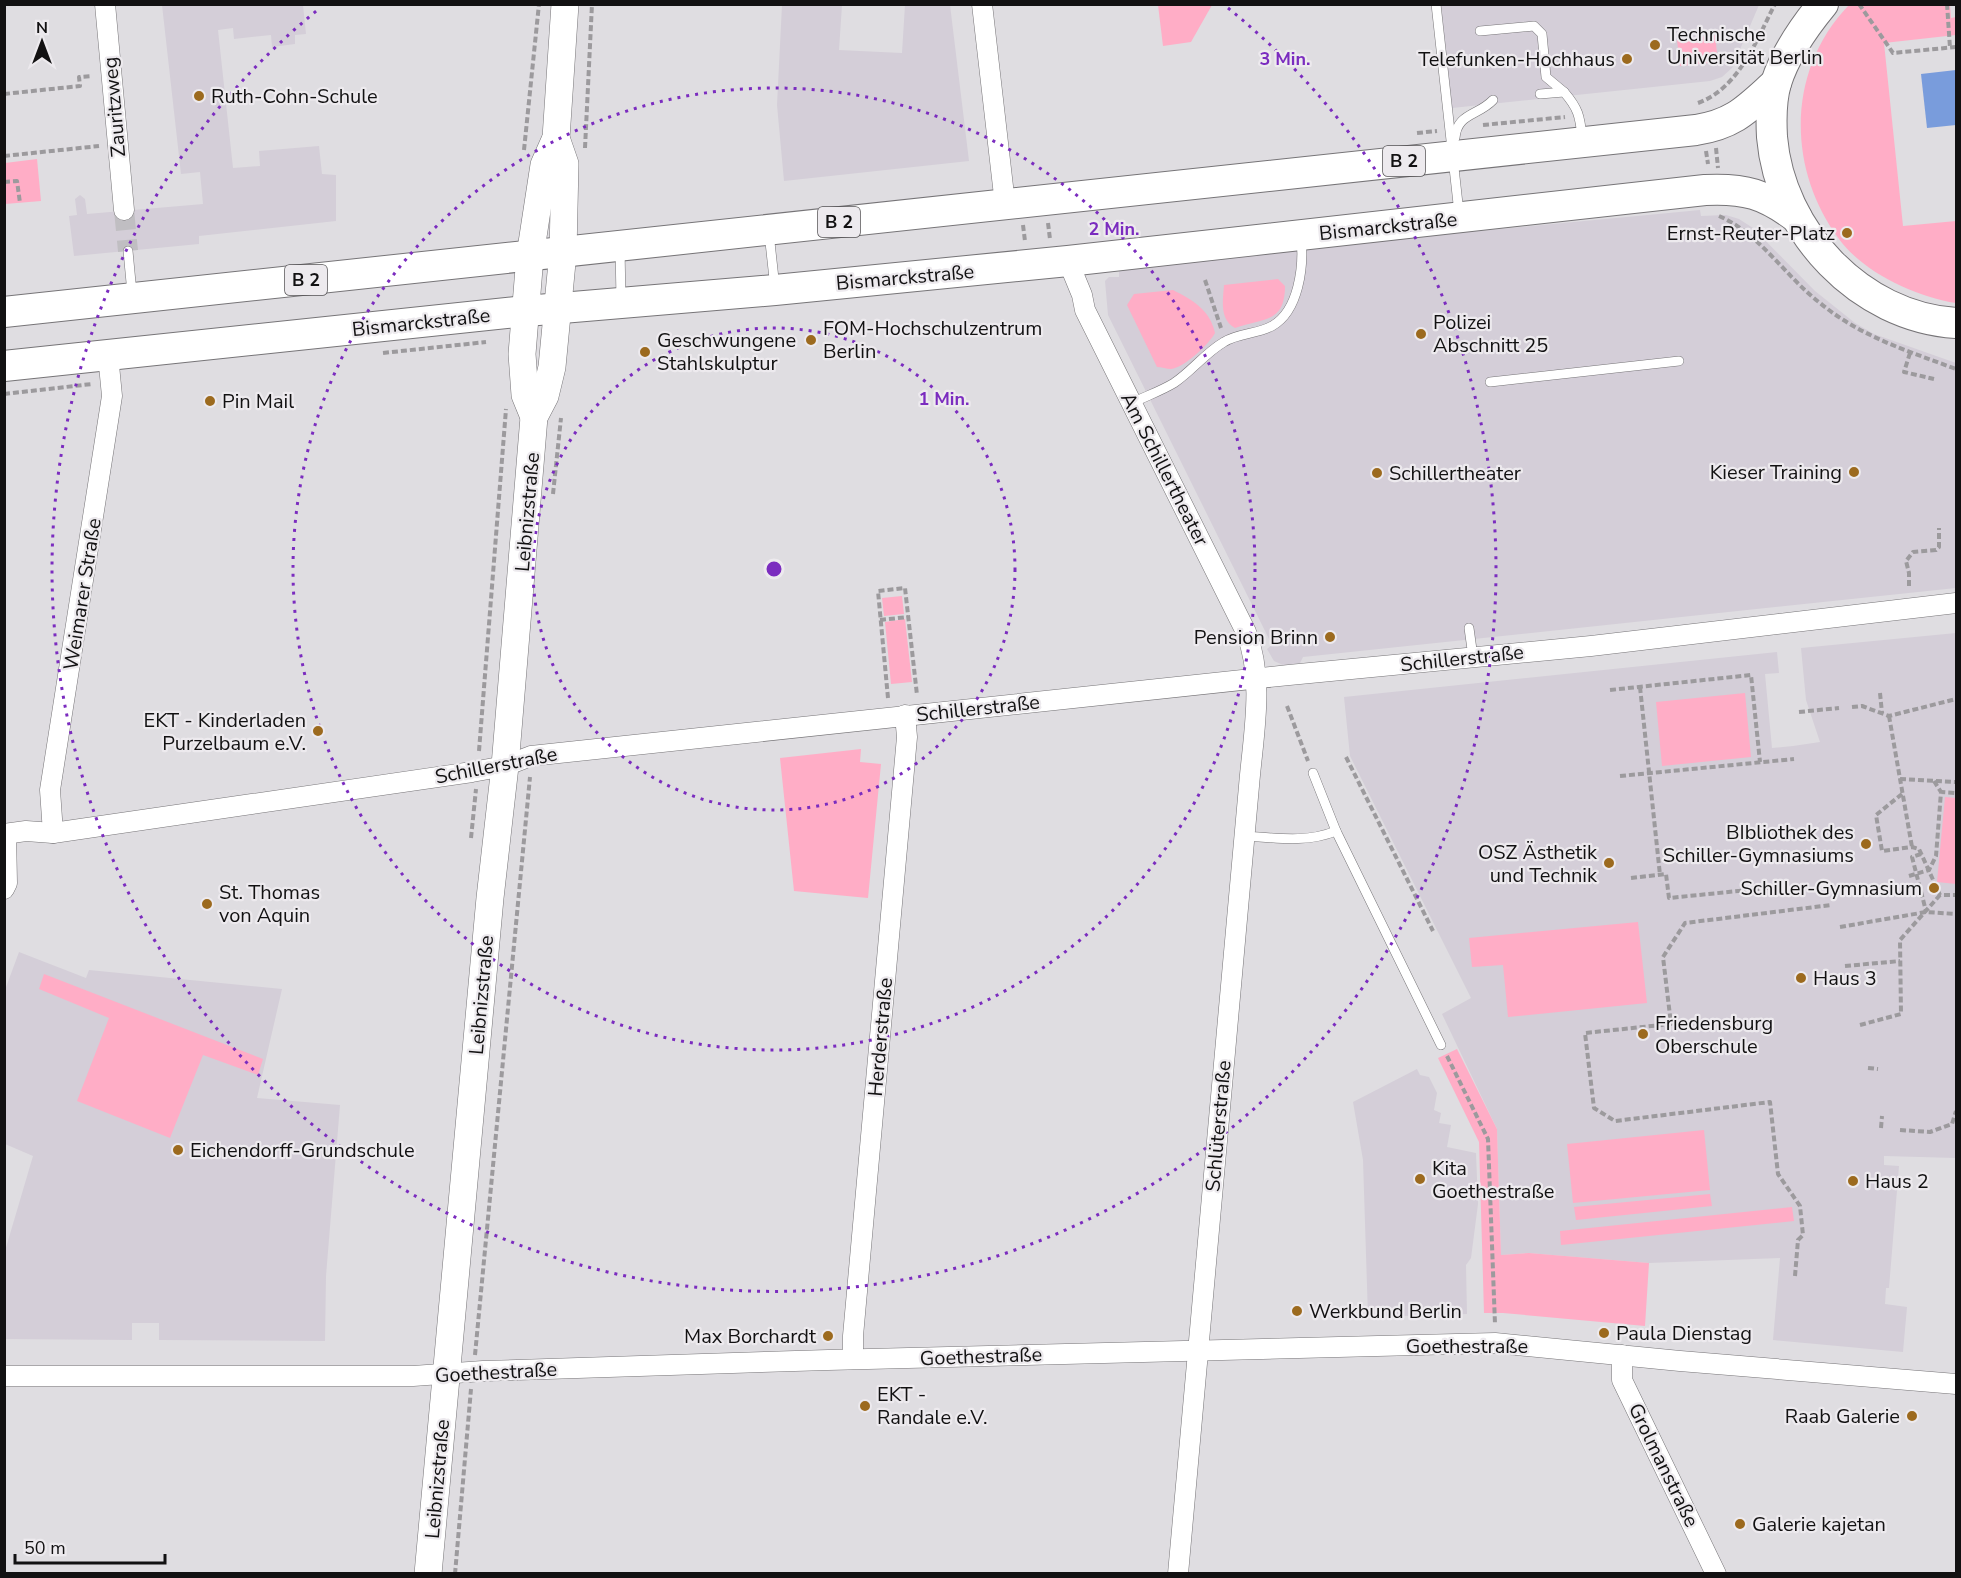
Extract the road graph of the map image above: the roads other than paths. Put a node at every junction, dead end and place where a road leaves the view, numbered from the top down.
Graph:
1 (105, 4) edge
2 (565, 4) edge
3 (982, 4) edge
4 (1436, 4) edge
5 (1816, 9) edge
6 (1484, 33) dead end
7 (1776, 83) junction
8 (1564, 92) junction
9 (1539, 94) dead end
10 (1493, 100) dead end
11 (1581, 128) junction
12 (556, 138) junction
13 (1453, 156) junction
14 (1005, 204) junction
15 (124, 210) tunnel mouth
16 (1797, 218) junction
17 (1460, 219) junction
18 (769, 230) junction
19 (1300, 236) junction
20 (620, 246) junction
21 (128, 251) tunnel mouth
22 (563, 252) junction
23 (530, 256) junction
24 (1068, 261) junction
25 (776, 290) junction
26 (133, 298) junction
27 (621, 302) junction
28 (558, 308) junction
29 (526, 311) junction
30 (4, 312) edge
31 (1942, 321) edge
32 (1956, 337) edge
33 (108, 355) junction
34 (1679, 361) dead end
35 (4, 366) edge
36 (1490, 382) dead end
37 (1132, 403) junction
38 (534, 417) junction
39 (1956, 603) edge
40 (1469, 628) dead end
41 (1473, 657) junction
42 (1256, 679) junction
43 (905, 715) junction
44 (505, 766) junction
45 (1313, 773) road end
46 (1336, 831) junction
47 (53, 833) junction
48 (5, 834) edge
49 (1245, 836) junction
50 (4, 889) edge
51 (1441, 1045) road end
52 (1199, 1350) junction
53 (1622, 1355) junction
54 (854, 1359) junction
55 (446, 1374) junction
56 (4, 1376) edge
57 (1956, 1384) edge
58 (429, 1574) edge
59 (1178, 1574) edge
60 (1716, 1574) edge

1 - 15 street, Zauritzweg
2 - 12 street, Leibnizstraße
3 - 14 street
4 - 13 lane
5 - 7 main road, B 2
6 - 8 lane
7 - 11 main road, B 2
7 - 16 main road
8 - 9 lane
8 - 11 lane
10 - 13 lane
11 - 13 main road, B 2
12 - 22 street, Leibnizstraße
12 - 23 street, Leibnizstraße
13 - 14 main road, B 2
13 - 17 lane
14 - 18 main road, B 2
16 - 17 main road, Bismarckstraße
16 - 31 main road
17 - 19 main road, Bismarckstraße
18 - 20 main road, B 2
18 - 25 lane
19 - 24 main road, Bismarckstraße
19 - 37 lane
20 - 22 main road, B 2
20 - 27 lane
21 - 26 lane
22 - 23 main road, B 2
22 - 28 street, Leibnizstraße
23 - 26 main road, B 2
23 - 29 street, Leibnizstraße
24 - 25 main road, Bismarckstraße
24 - 37 street, Am Schillertheater
25 - 27 main road, Bismarckstraße
26 - 30 main road, B 2
27 - 28 main road, Bismarckstraße
28 - 29 main road, Bismarckstraße
28 - 38 street, Leibnizstraße
29 - 33 main road, Bismarckstraße
29 - 38 street, Leibnizstraße
31 - 32 street
33 - 35 main road, Bismarckstraße
33 - 47 street, Weimarer Straße
34 - 36 lane
37 - 42 street, Am Schillertheater
38 - 44 street, Leibnizstraße
39 - 41 street, Schillerstraße
40 - 41 lane
41 - 42 street, Schillerstraße
42 - 43 street, Schillerstraße
42 - 49 street, Schlüterstraße
43 - 44 street, Schillerstraße
43 - 54 street, Herderstraße
44 - 47 street, Schillerstraße
44 - 55 street, Leibnizstraße
45 - 46 lane
46 - 49 lane
46 - 51 lane
47 - 48 street, Schillerstraße
48 - 50 street
49 - 52 street, Schlüterstraße
52 - 53 street, Goethestraße
52 - 54 street, Goethestraße
52 - 59 street, Schlüterstraße
53 - 57 street, Goethestraße
53 - 60 street, Grolmanstraße
54 - 55 street, Goethestraße
55 - 56 street, Goethestraße
55 - 58 street, Leibnizstraße

